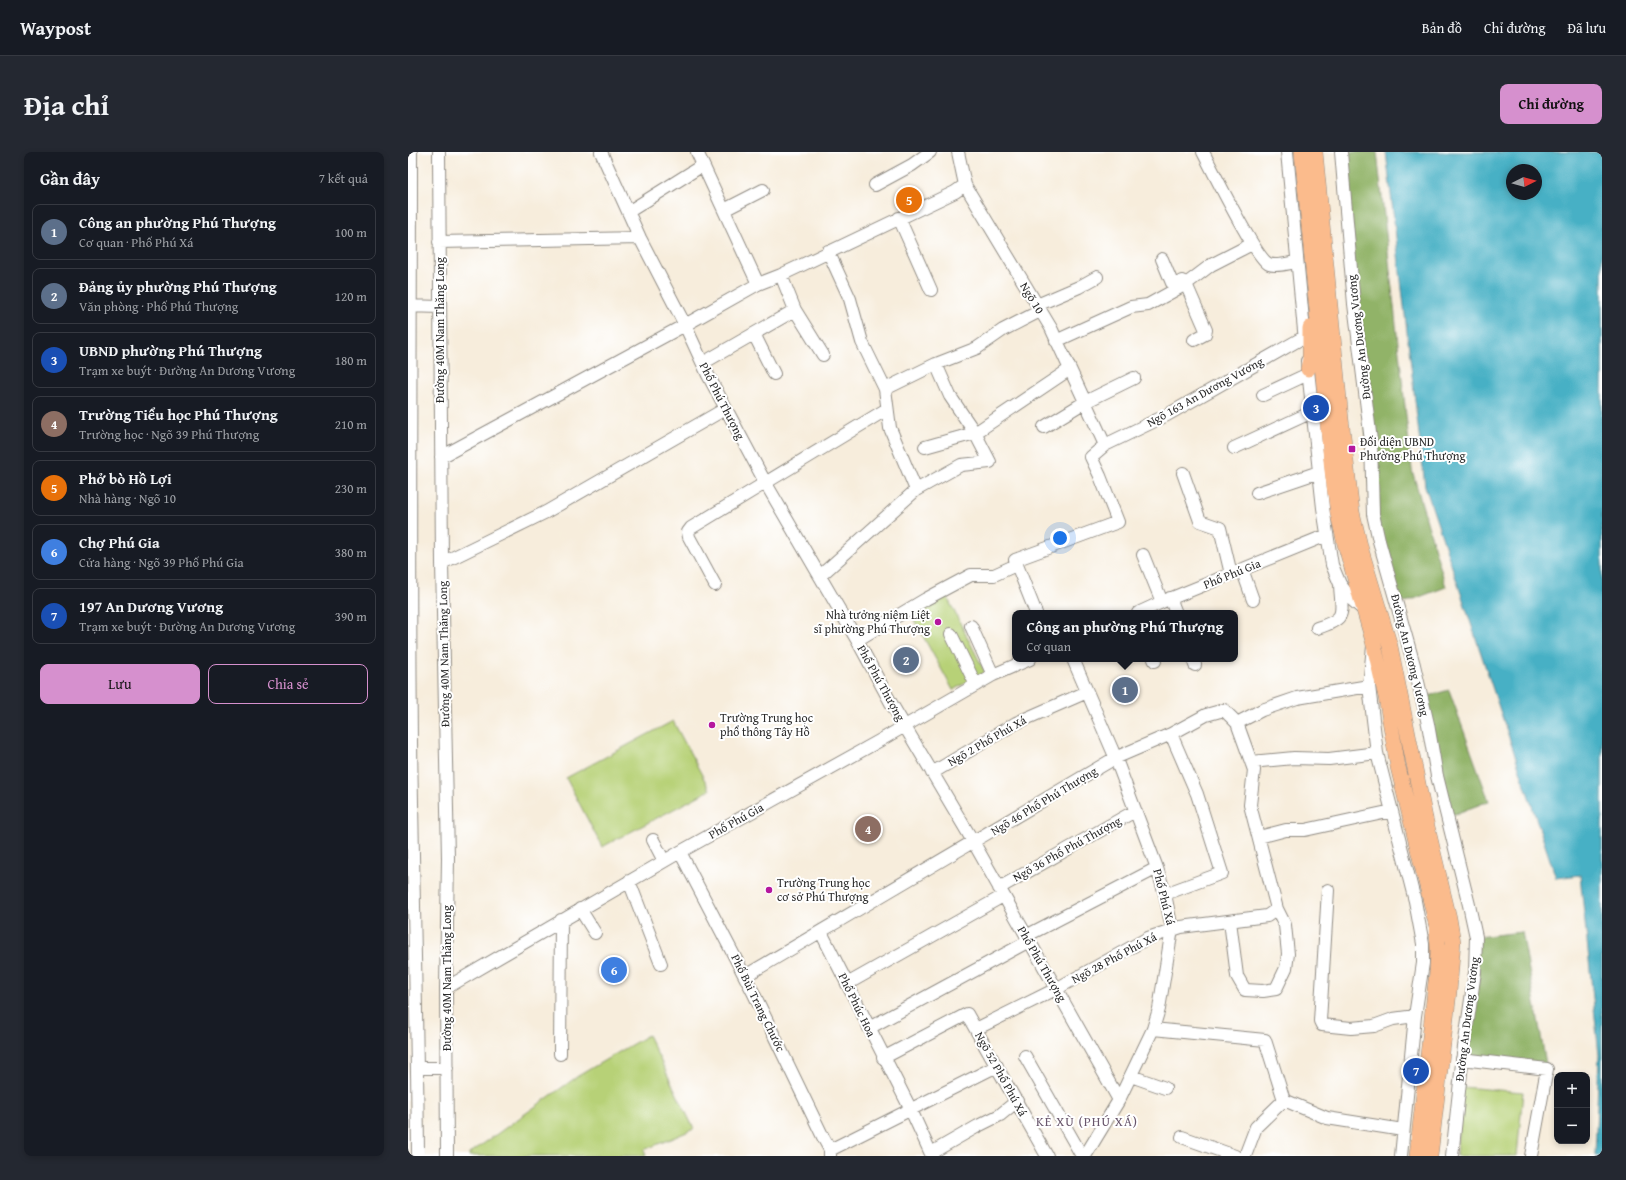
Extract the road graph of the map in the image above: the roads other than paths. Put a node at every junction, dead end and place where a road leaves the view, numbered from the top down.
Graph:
1 (411, 152) edge
2 (439, 152) edge
3 (601, 152) edge
4 (698, 152) edge
5 (930, 152) edge
6 (958, 152) edge
7 (1203, 152) edge
8 (1287, 152) edge
9 (1302, 152) edge
10 (1315, 152) edge
11 (1341, 152) edge
12 (703, 164) junction
13 (1310, 172) junction
14 (875, 185) dead end
15 (965, 185) junction
16 (763, 190) dead end
17 (410, 197) edge
18 (724, 210) junction
19 (628, 212) junction
20 (899, 218) junction
21 (640, 238) junction
22 (440, 242) junction
23 (1252, 244) junction
24 (828, 251) junction
25 (1162, 259) dead end
26 (1296, 262) junction
27 (1314, 272) junction
28 (781, 275) junction
29 (1097, 277) dead end
30 (758, 284) junction
31 (1185, 284) junction
32 (931, 290) dead end
33 (410, 306) edge
34 (440, 307) junction
35 (1039, 308) junction
36 (795, 310) junction
37 (685, 325) junction
38 (754, 334) junction
39 (410, 337) edge
40 (1304, 337) junction
41 (1056, 340) junction
42 (1194, 340) dead end
43 (823, 355) dead end
44 (703, 364) junction
45 (936, 364) junction
46 (1070, 370) junction
47 (1308, 371) junction
48 (774, 374) dead end
49 (1134, 378) dead end
50 (885, 389) junction
51 (1263, 395) dead end
52 (1085, 402) junction
53 (725, 409) junction
54 (887, 409) junction
55 (1312, 412) junction
56 (1044, 427) dead end
57 (410, 428) edge
58 (975, 434) junction
59 (1105, 445) junction
60 (925, 447) dead end
61 (1234, 448) dead end
62 (441, 457) junction
63 (1319, 472) junction
64 (1183, 473) dead end
65 (765, 482) junction
66 (916, 490) junction
67 (1257, 493) dead end
68 (1326, 535) junction
69 (1143, 555) dead end
70 (442, 563) junction
71 (1016, 565) junction
72 (1237, 572) junction
73 (820, 576) junction
74 (1340, 584) junction
75 (715, 585) dead end
76 (1166, 600) junction
77 (1252, 600) dead end
78 (1035, 610) edge
79 (1144, 610) edge
80 (1174, 610) edge
81 (1365, 611) junction
82 (971, 626) dead end
83 (1317, 628) dead end
84 (951, 634) dead end
85 (857, 640) junction
86 (1373, 641) junction
87 (410, 645) edge
88 (1023, 662) edge
89 (1074, 662) edge
90 (993, 676) junction
91 (976, 685) junction
92 (1369, 686) junction
93 (1087, 692) junction
94 (1237, 723) junction
95 (905, 727) junction
96 (1171, 734) junction
97 (1377, 753) junction
98 (1116, 758) junction
99 (1251, 762) junction
100 (932, 773) junction
101 (410, 783) edge
102 (1135, 811) junction
103 (1392, 811) junction
104 (1259, 837) junction
105 (653, 840) dead end
106 (974, 843) junction
107 (680, 852) junction
108 (664, 861) junction
109 (1157, 868) junction
110 (629, 881) junction
111 (1328, 890) dead end
112 (1001, 892) junction
113 (1165, 894) junction
114 (411, 909) edge
115 (580, 909) junction
116 (1277, 909) junction
117 (561, 920) junction
118 (1230, 921) junction
119 (1172, 929) junction
120 (821, 932) junction
121 (595, 933) dead end
122 (1028, 939) junction
123 (661, 964) dead end
124 (412, 976) edge
125 (745, 976) junction
126 (847, 984) junction
127 (446, 988) junction
128 (1056, 989) junction
129 (1415, 1016) junction
130 (869, 1028) junction
131 (976, 1029) junction
132 (1153, 1029) junction
133 (560, 1054) dead end
134 (1025, 1056) dead end
135 (883, 1058) junction
136 (1462, 1058) junction
137 (997, 1066) junction
138 (417, 1068) junction
139 (447, 1068) junction
140 (1131, 1076) junction
141 (1165, 1088) dead end
142 (1119, 1100) junction
143 (1284, 1100) junction
144 (1016, 1101) junction
145 (910, 1108) junction
146 (1403, 1130) junction
147 (1182, 1137) dead end
148 (415, 1149) edge
149 (830, 1153) edge
150 (931, 1155) edge
151 (447, 1156) edge
152 (1047, 1156) edge
153 (1082, 1156) edge
154 (1085, 1156) edge
155 (1235, 1156) edge
156 (1245, 1156) edge
157 (1401, 1156) edge
158 (1417, 1156) edge
159 (1430, 1156) edge
160 (1452, 1156) edge
161 (1531, 1156) edge

1 - 17 street
2 - 22 street, Đường 40M Nam Thăng Long
3 - 19 street, Phố Phú Thượng
4 - 12 street
5 - 14 street
6 - 15 street, Ngõ 10
7 - 23 street
8 - 26 street
9 - 13 main road, Đường An Dương Vương
10 - 13 main road, Đường An Dương Vương
11 - 136 street, Đường An Dương Vương
12 - 18 street
12 - 19 street
13 - 27 main road, Đường An Dương Vương
13 - 159 main road, Đường An Dương Vương
15 - 20 street
15 - 35 street, Ngõ 10
16 - 18 street
17 - 33 street
18 - 30 street
19 - 21 street, Phố Phú Thượng
20 - 24 street
20 - 32 street
21 - 22 street
21 - 37 street, Phố Phú Thượng
22 - 34 street, Đường 40M Nam Thăng Long
23 - 26 street
23 - 31 street
24 - 28 street
24 - 50 street
25 - 31 street
26 - 40 street
27 - 47 main road
27 - 81 main road, Đường An Dương Vương
28 - 30 street
28 - 36 street
29 - 35 street
30 - 37 street
31 - 41 street
31 - 42 street
33 - 34 street
33 - 39 street
34 - 62 street, Đường 40M Nam Thăng Long
35 - 41 street, Ngõ 10
35 - 45 street
36 - 38 street
36 - 43 street
37 - 44 street, Phố Phú Thượng
37 - 62 street
38 - 44 street
38 - 48 street
39 - 57 street
40 - 47 street
40 - 59 street, Ngõ 163 An Dương Vương
41 - 46 street, Ngõ 10
44 - 53 street, Phố Phú Thượng
45 - 50 street
45 - 58 street
46 - 52 street, Ngõ 10
46 - 58 street
47 - 51 street
47 - 55 street
49 - 52 street
50 - 54 street
52 - 56 street
52 - 59 street, Ngõ 10
53 - 65 street, Phố Phú Thượng
53 - 70 street
54 - 65 street
54 - 66 street
55 - 61 street
55 - 63 street
57 - 87 street
58 - 60 street
58 - 66 street
59 - 71 street, Ngõ 163 An Dương Vương
62 - 70 street, Đường 40M Nam Thăng Long
63 - 67 street
63 - 68 street
64 - 72 street
65 - 73 street, Phố Phú Thượng
65 - 75 street
66 - 73 street
68 - 72 street, Phố Phú Gia
68 - 74 street
69 - 76 street
70 - 127 street, Đường 40M Nam Thăng Long
71 - 78 street
71 - 85 street
72 - 76 street, Phố Phú Gia
72 - 77 street
73 - 85 street, Phố Phú Thượng
74 - 81 street
74 - 83 street
76 - 79 street, Phố Phú Gia
76 - 80 street
81 - 86 main road, Đường An Dương Vương
82 - 90 street
84 - 91 street
85 - 95 street, Phố Phú Thượng
86 - 92 street, Đường An Dương Vương
86 - 158 main road, Đường An Dương Vương
87 - 101 street
88 - 90 street, Phố Phú Gia
89 - 93 street, Phố Phú Xá
90 - 91 street, Phố Phú Gia
91 - 95 street, Phố Phú Gia
92 - 94 street
92 - 97 street, Đường An Dương Vương
93 - 98 street, Phố Phú Xá
93 - 100 street, Ngõ 2 Phố Phú Xá
94 - 96 street, Ngõ 46 Phố Phú Thượng
94 - 99 street
95 - 100 street, Phố Phú Thượng
95 - 107 street, Phố Phú Gia
96 - 98 street, Ngõ 46 Phố Phú Thượng
96 - 113 street
97 - 99 street
97 - 103 street, Đường An Dương Vương
98 - 102 street, Phố Phú Xá
98 - 106 street, Ngõ 46 Phố Phú Thượng
99 - 104 street
100 - 106 street, Phố Phú Thượng
101 - 114 street
102 - 109 street, Phố Phú Xá
102 - 112 street, Ngõ 36 Phố Phú Thượng
103 - 104 street
103 - 129 street, Đường An Dương Vương
104 - 116 street
105 - 108 street
106 - 112 street, Phố Phú Thượng
106 - 120 street, Ngõ 46 Phố Phú Thượng
107 - 108 street, Phố Phú Gia
107 - 125 street, Phố Bùi Trang Chước
108 - 110 street, Phố Phú Gia
109 - 113 street, Phố Phú Xá
109 - 122 street
110 - 115 street, Phố Phú Gia
110 - 123 street
111 - 129 street
112 - 122 street, Phố Phú Thượng
112 - 126 street, Ngõ 36 Phố Phú Thượng
113 - 119 street, Phố Phú Xá
114 - 124 street
115 - 117 street, Phố Phú Gia
115 - 121 street
116 - 118 street, Ngõ 28 Phố Phú Xá
116 - 118 street
117 - 127 street, Phố Phú Gia
117 - 133 street
118 - 119 street, Ngõ 28 Phố Phú Xá
119 - 128 street, Ngõ 28 Phố Phú Xá
119 - 132 street, Phố Phú Xá
120 - 125 street
120 - 126 street, Phố Phúc Hoa
122 - 128 street, Phố Phú Thượng
122 - 130 street
124 - 138 street
125 - 149 street, Phố Bùi Trang Chước
126 - 130 street, Phố Phúc Hoa
127 - 139 street, Đường 40M Nam Thăng Long
128 - 131 street, Ngõ 28 Phố Phú Xá
128 - 142 street, Phố Phú Thượng
129 - 146 street, Đường An Dương Vương
130 - 135 street, Phố Phúc Hoa
131 - 135 street, Ngõ 52 Phố Phú Xá
131 - 137 street, Ngõ 52 Phố Phú Xá
132 - 140 street, Phố Phú Xá
132 - 143 street
134 - 153 street
135 - 145 street, Phố Phúc Hoa
136 - 160 street, Đường An Dương Vương
136 - 161 street
137 - 144 street, Ngõ 52 Phố Phú Xá
137 - 145 street
138 - 139 street
138 - 148 street
139 - 151 street, Đường 40M Nam Thăng Long
140 - 141 street
140 - 142 street, Phố Phú Xá
142 - 154 street, Phố Phú Xá
143 - 146 street
143 - 156 street
144 - 150 street
144 - 152 street, Ngõ 52 Phố Phú Xá
145 - 149 street
145 - 150 street, Phố Phúc Hoa
146 - 157 street, Đường An Dương Vương
147 - 155 street

